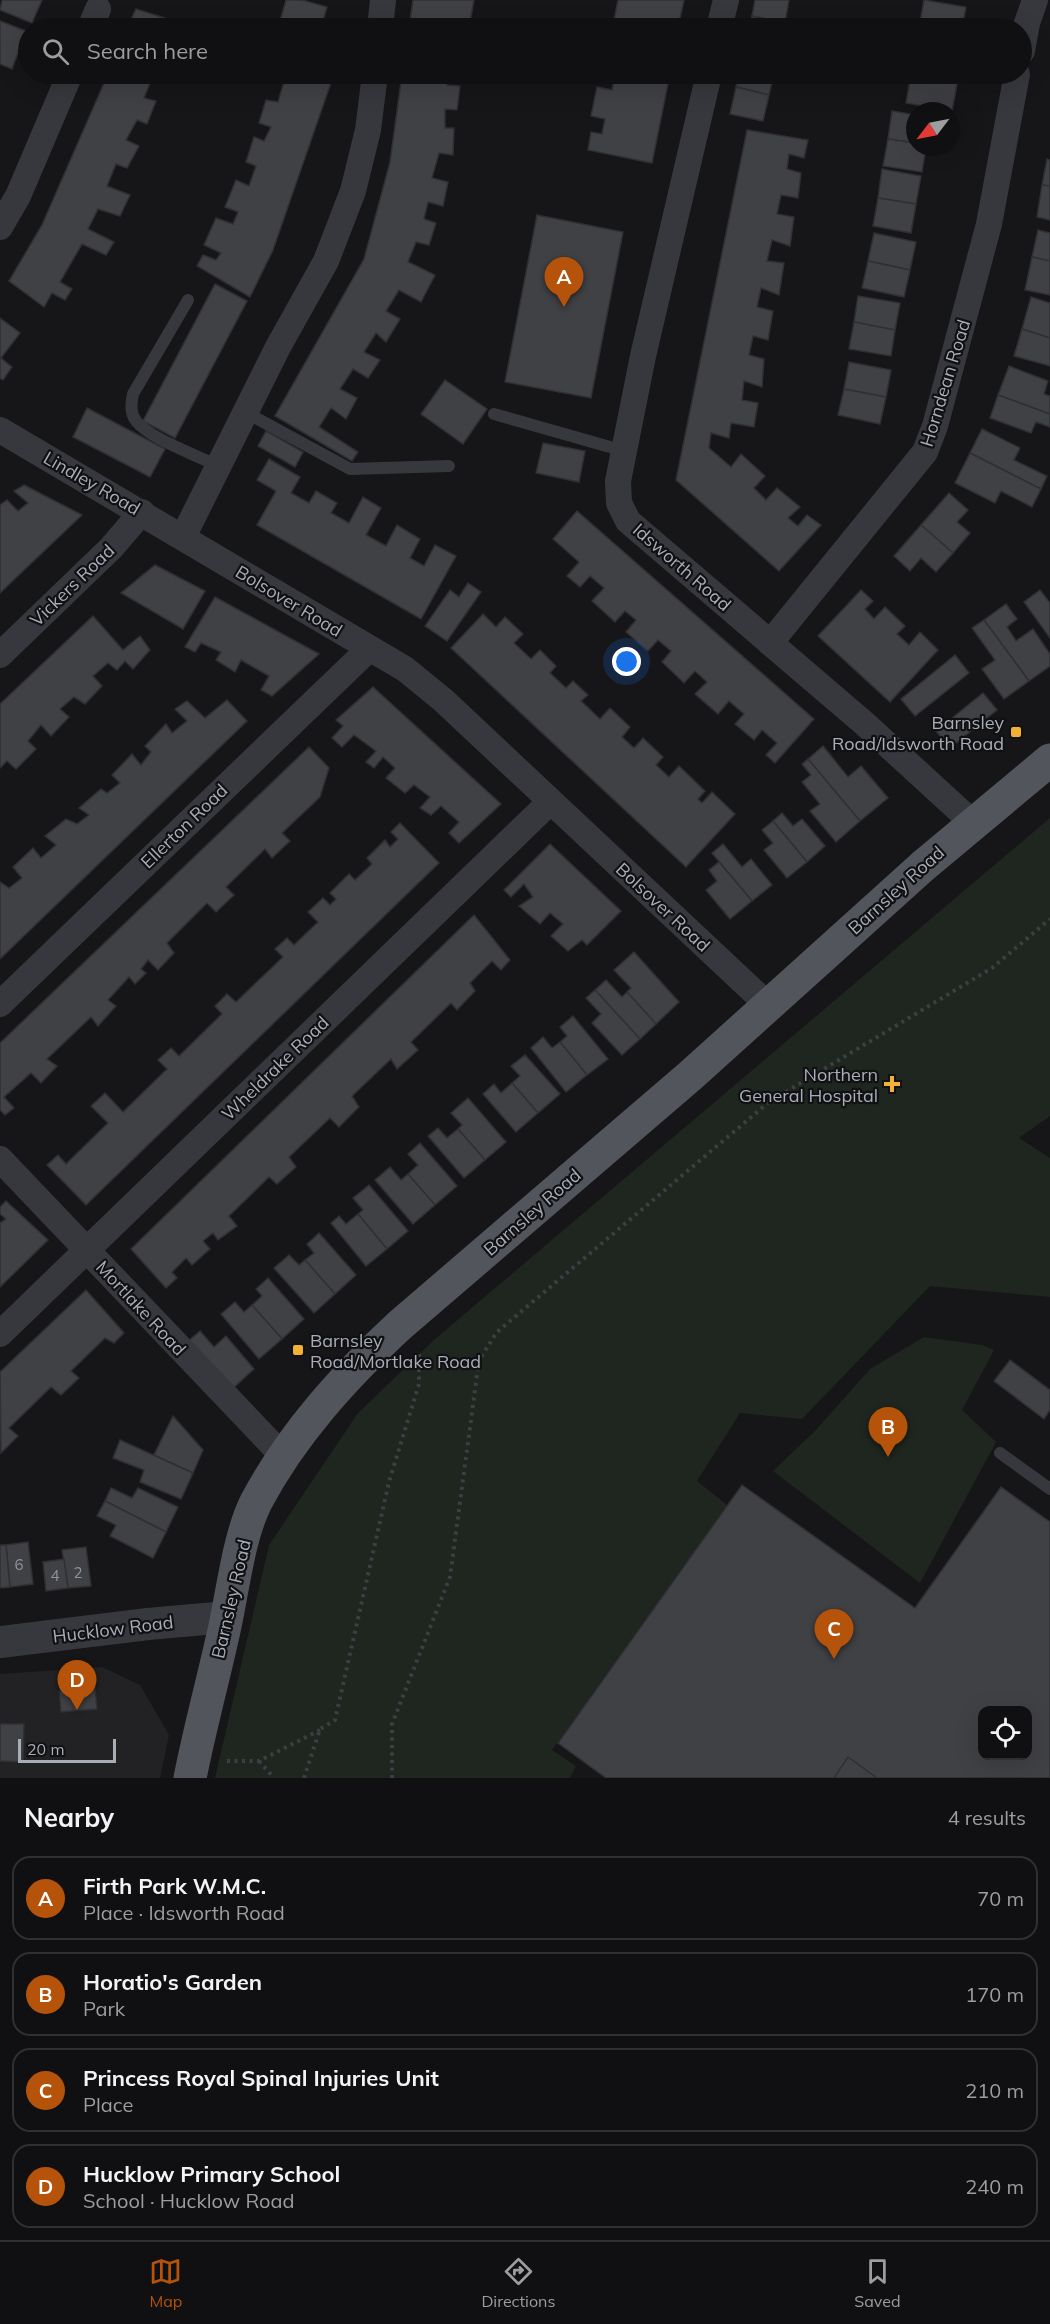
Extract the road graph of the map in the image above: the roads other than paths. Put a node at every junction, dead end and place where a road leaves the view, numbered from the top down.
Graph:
1 (383, 0) edge
2 (726, 0) edge
3 (1035, 0) edge
4 (381, 18) edge
5 (722, 18) edge
6 (1030, 18) edge
7 (66, 84) edge
8 (374, 84) edge
9 (707, 84) edge
10 (1015, 84) edge
11 (0, 227) edge
12 (188, 300) dead end
13 (245, 412) junction
14 (494, 414) dead end
15 (0, 430) edge
16 (624, 451) junction
17 (218, 466) junction
18 (448, 466) dead end
19 (142, 512) junction
20 (183, 537) junction
21 (770, 643) junction
22 (369, 649) junction
23 (0, 655) edge
24 (1050, 760) edge
25 (550, 802) junction
26 (973, 822) junction
27 (0, 1004) edge
28 (768, 1005) junction
29 (0, 1159) edge
30 (87, 1250) junction
31 (0, 1334) edge
32 (1000, 1453) dead end
33 (283, 1456) junction
34 (1050, 1489) edge
35 (227, 1617) junction
36 (0, 1642) edge
37 (190, 1778) edge

1 - 4 street
2 - 5 street
3 - 6 street
7 - 11 street
8 - 13 street
9 - 16 street, Idsworth Road
10 - 21 street, Horndean Road
12 - 17 lane
13 - 17 street
13 - 18 lane
14 - 16 lane
15 - 19 street, Lindley Road
16 - 21 street, Idsworth Road
17 - 20 street
19 - 20 street, Lindley Road
19 - 23 street, Vickers Road
20 - 22 street, Bolsover Road
21 - 26 street, Idsworth Road
22 - 25 street, Bolsover Road
22 - 27 street, Ellerton Road
24 - 26 main road, Barnsley Road
25 - 28 street, Bolsover Road
25 - 30 street, Wheldrake Road
26 - 28 main road, Barnsley Road
28 - 33 main road, Barnsley Road
29 - 30 street, Mortlake Road
30 - 31 street, Wheldrake Road
30 - 33 street, Mortlake Road
32 - 34 lane
33 - 35 main road, Barnsley Road
35 - 36 street, Hucklow Road
35 - 37 main road, Barnsley Road

